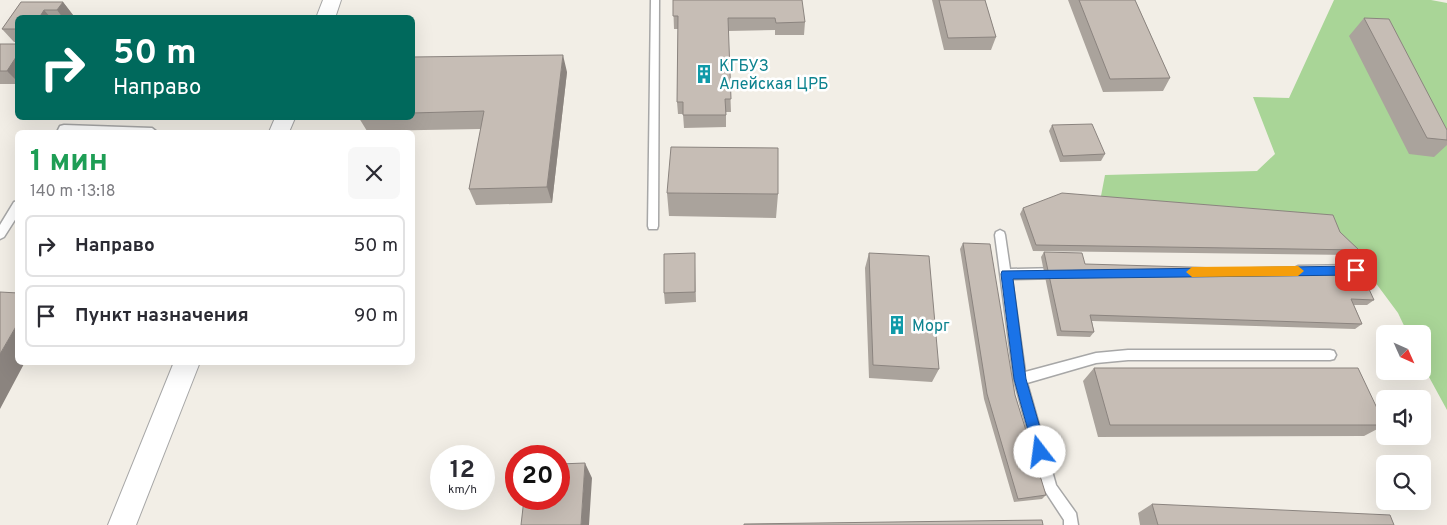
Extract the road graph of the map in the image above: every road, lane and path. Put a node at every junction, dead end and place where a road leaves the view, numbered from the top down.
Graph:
1 (332, 0) edge
2 (656, 0) edge
3 (326, 15) edge
4 (63, 130) edge
5 (93, 130) edge
6 (15, 211) edge
7 (653, 226) dead end
8 (0, 234) edge
9 (1000, 235) dead end
10 (1356, 270) edge
11 (1286, 271) edge
12 (1076, 273) edge
13 (1006, 274) junction
14 (1330, 355) dead end
15 (186, 365) edge
16 (1020, 379) junction
17 (122, 525) edge
18 (1070, 525) edge

1 - 3 street
2 - 7 lane
4 - 5 lane
6 - 8 lane
9 - 13 lane
10 - 11 lane
12 - 13 lane
13 - 16 lane
14 - 16 lane
15 - 17 street
16 - 18 lane

